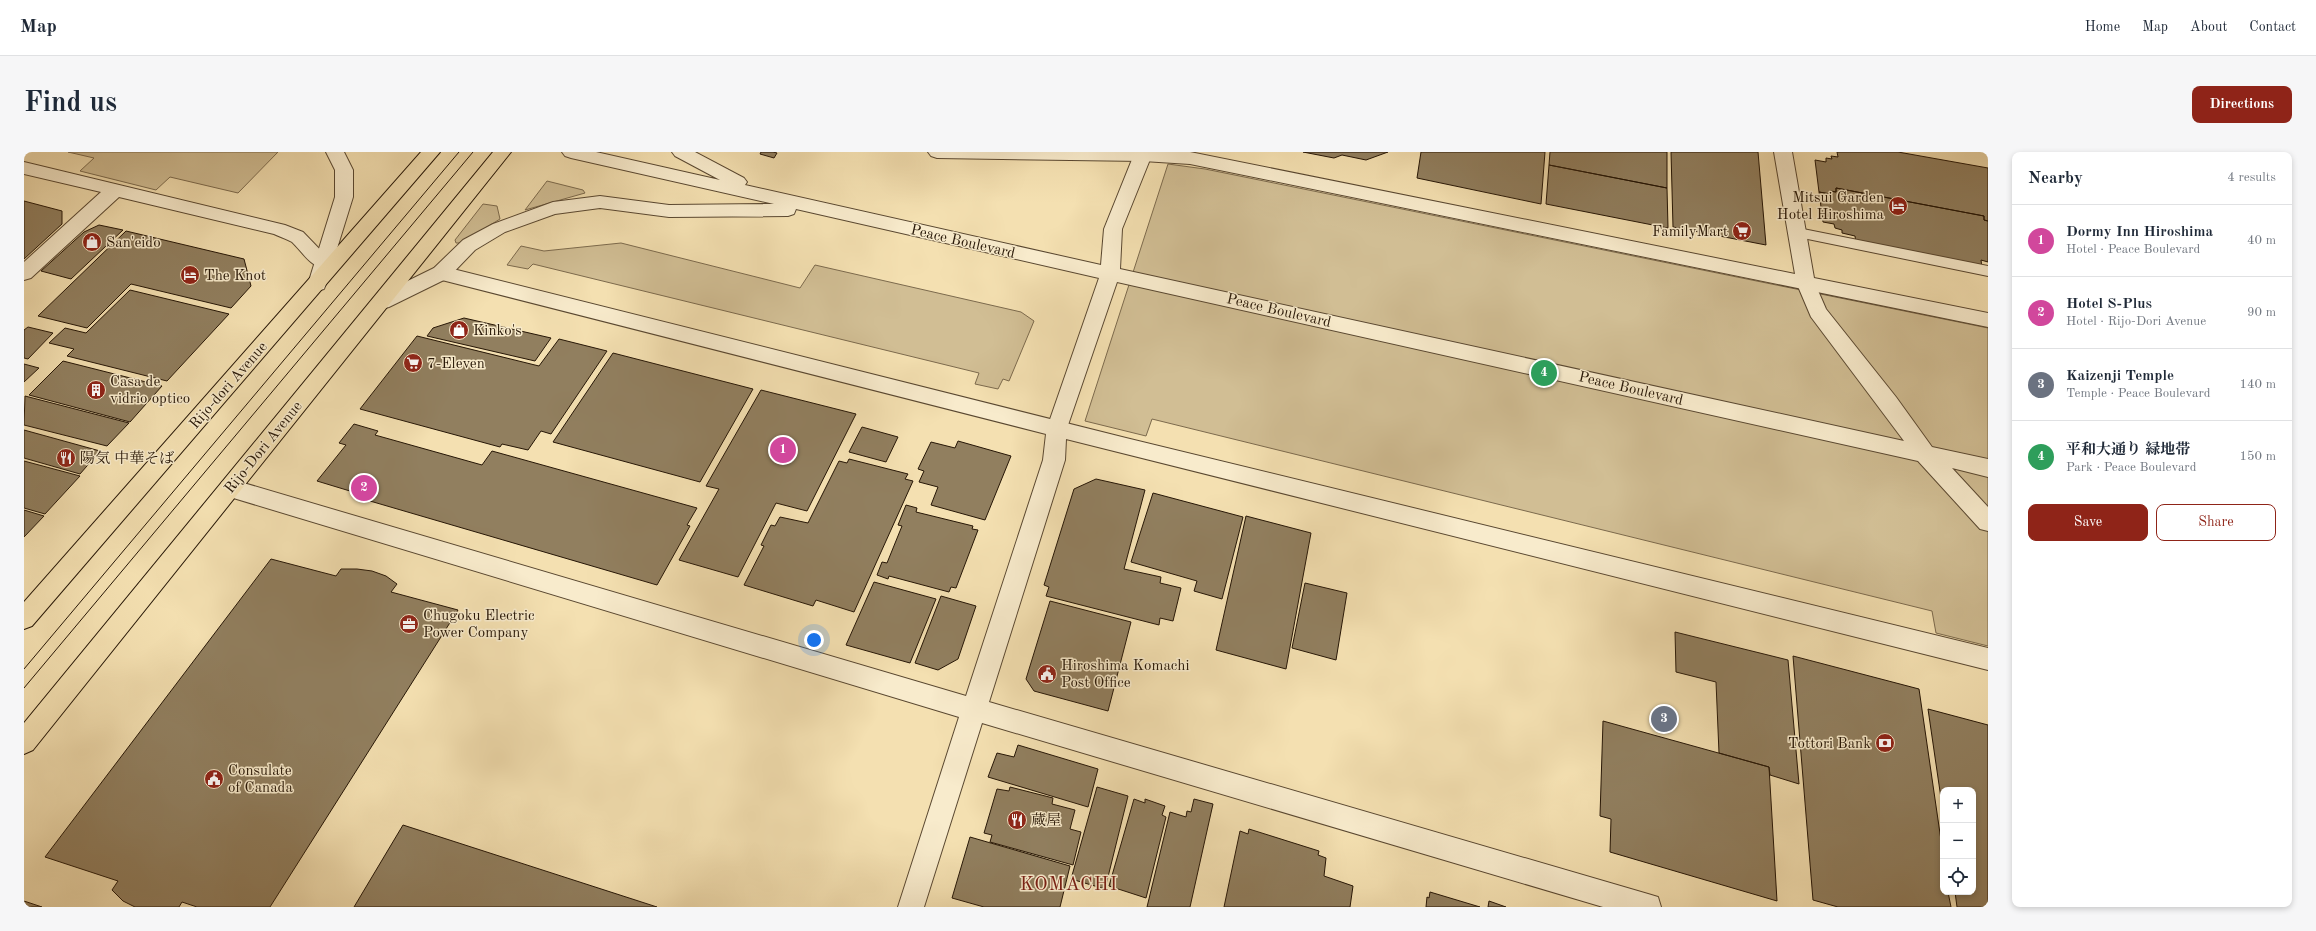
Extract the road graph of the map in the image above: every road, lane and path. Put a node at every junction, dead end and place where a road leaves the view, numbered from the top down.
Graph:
1 (335, 152) edge
2 (431, 152) edge
3 (502, 152) edge
4 (571, 152) edge
5 (681, 152) edge
6 (937, 152) edge
7 (1783, 152) edge
8 (1138, 153) edge
9 (24, 168) edge
10 (114, 191) junction
11 (766, 196) junction
12 (825, 210) junction
13 (1798, 233) junction
14 (323, 262) junction
15 (1988, 270) edge
16 (24, 273) edge
17 (441, 273) junction
18 (1110, 274) junction
19 (316, 284) junction
20 (1806, 284) junction
21 (382, 302) junction
22 (1988, 320) edge
23 (1057, 428) junction
24 (1925, 454) junction
25 (1988, 468) edge
26 (230, 488) junction
27 (1988, 522) edge
28 (24, 619) edge
29 (1988, 660) edge
30 (976, 709) junction
31 (24, 742) edge
32 (911, 907) edge
33 (1648, 907) edge

1 - 14 street
2 - 19 highway, Rijo-dori Avenue
3 - 21 highway, Rijo-Dori Avenue
4 - 11 street, Peace Boulevard
5 - 11 street
6 - 8 street
7 - 13 street
8 - 18 street
8 - 20 street
9 - 10 street
10 - 14 street
10 - 16 street
11 - 12 street, Peace Boulevard
12 - 17 street
12 - 18 street, Peace Boulevard
13 - 15 lane
13 - 20 street
14 - 19 street
17 - 21 street
17 - 23 street
18 - 23 street
18 - 24 street, Peace Boulevard
19 - 28 highway, Rijo-dori Avenue
20 - 22 street
20 - 24 street
21 - 26 highway, Rijo-Dori Avenue
23 - 29 street
23 - 30 street
24 - 25 street, Peace Boulevard
24 - 27 street
26 - 30 street
26 - 31 highway, Rijo-Dori Avenue
30 - 32 street
30 - 33 street

